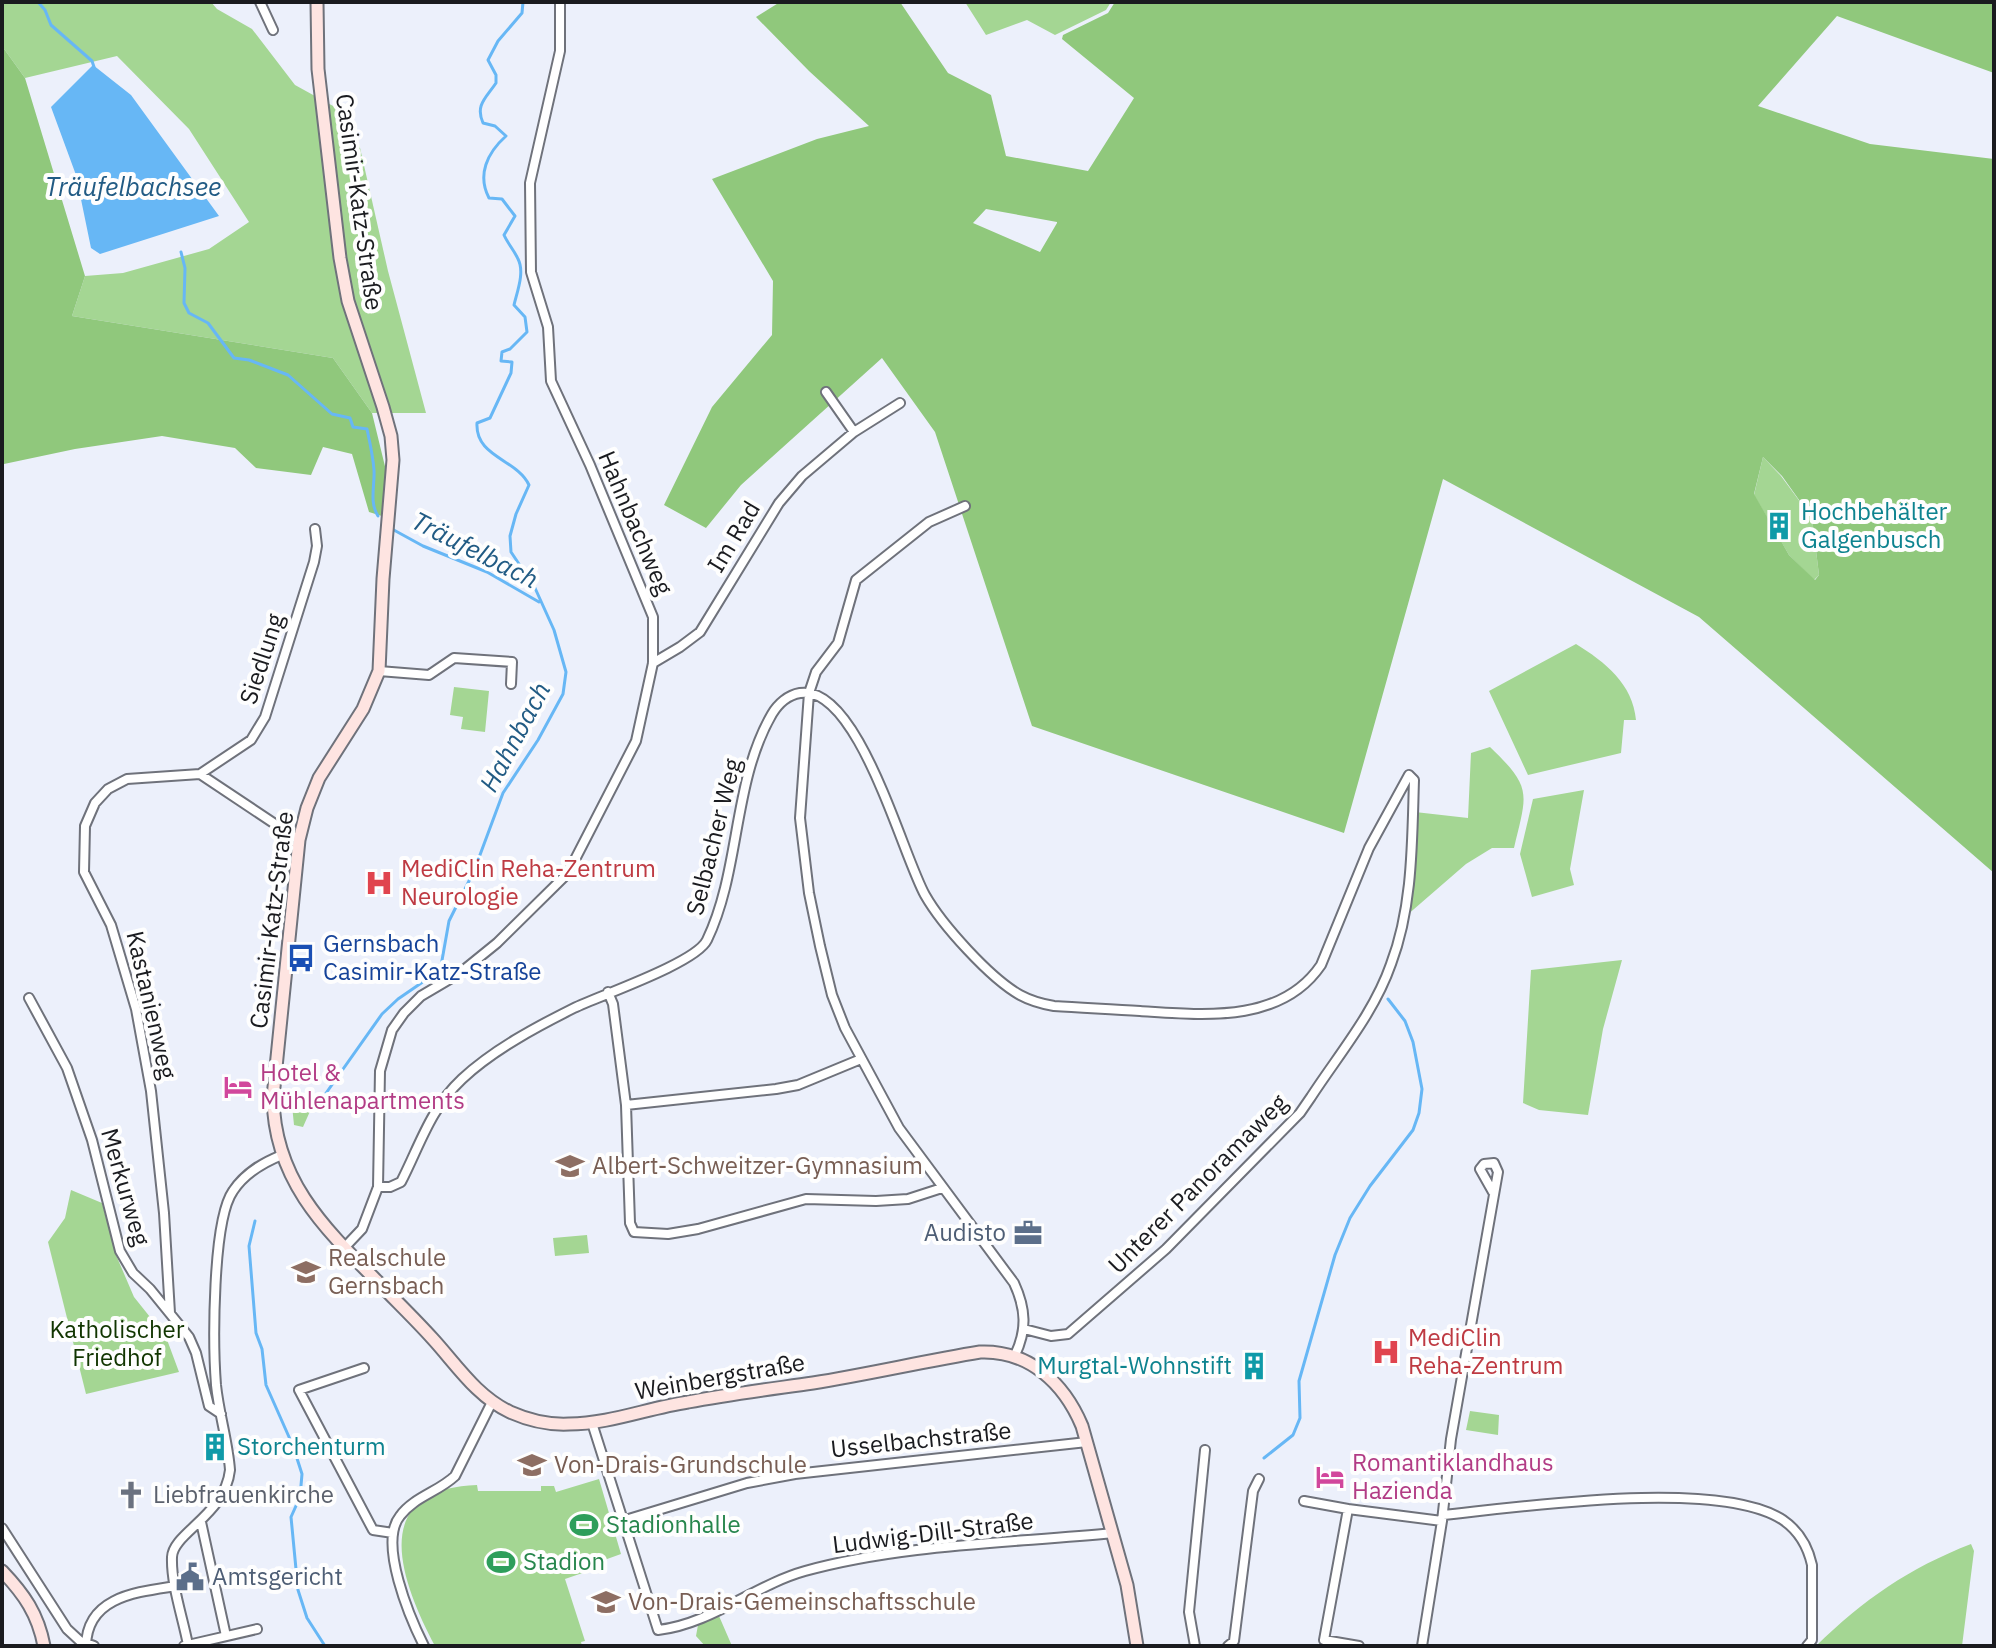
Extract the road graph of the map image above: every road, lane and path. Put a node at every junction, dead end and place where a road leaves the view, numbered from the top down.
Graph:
1 (260, 2) edge
2 (317, 2) edge
3 (560, 2) edge
4 (273, 30) dead end
5 (826, 392) dead end
6 (900, 403) dead end
7 (854, 432) junction
8 (965, 506) dead end
9 (315, 529) dead end
10 (653, 663) junction
11 (379, 671) junction
12 (511, 684) dead end
13 (809, 693) junction
14 (200, 774) junction
15 (299, 840) junction
16 (608, 992) junction
17 (29, 998) dead end
18 (861, 1059) junction
19 (273, 1097) joint
20 (626, 1105) junction
21 (282, 1155) junction
22 (378, 1187) junction
23 (942, 1188) junction
24 (1493, 1192) dead end
25 (344, 1248) junction
26 (170, 1313) junction
27 (1024, 1329) junction
28 (1015, 1355) junction
29 (364, 1368) dead end
30 (492, 1402) junction
31 (221, 1414) junction
32 (592, 1423) junction
33 (1087, 1442) junction
34 (1205, 1450) dead end
35 (1259, 1479) dead end
36 (1304, 1501) dead end
37 (1348, 1509) junction
38 (1443, 1518) junction
39 (622, 1521) junction
40 (201, 1522) junction
41 (2, 1528) edge
42 (393, 1533) junction
43 (1113, 1533) junction
44 (2, 1571) edge
45 (176, 1586) junction
46 (257, 1629) dead end
47 (226, 1636) junction
48 (89, 1645) edge
49 (190, 1645) edge
50 (44, 1646) edge
51 (424, 1646) edge
52 (1137, 1646) edge
53 (1195, 1646) edge
54 (1228, 1646) edge
55 (1359, 1646) edge
56 (1422, 1646) edge
57 (1807, 1646) edge

1 - 4 street
2 - 11 street, Casimir-Katz-Straße
3 - 10 street, Hahnbachweg
5 - 7 street
6 - 7 street, Im Rad
7 - 10 street, Im Rad
8 - 13 street
9 - 14 street, Siedlung
10 - 22 street, Hahnbachweg
11 - 12 street
11 - 15 street, Casimir-Katz-Straße
13 - 16 street, Selbacher Weg
13 - 18 street
13 - 27 street, Unterer Panoramaweg
14 - 15 street
14 - 26 street, Kastanienweg
15 - 19 street, Casimir-Katz-Straße
16 - 20 street
16 - 22 street, Selbacher Weg
17 - 26 street, Merkurweg
18 - 20 street
18 - 23 street
19 - 21 street, Weinbergstraße
20 - 23 street
21 - 25 street, Weinbergstraße
21 - 31 street
22 - 25 street, Hahnbachweg
23 - 27 street
24 - 38 street
25 - 30 street, Weinbergstraße
26 - 31 street, Merkurweg
27 - 28 street
28 - 32 street, Weinbergstraße
28 - 33 street, Weinbergstraße
29 - 42 street
30 - 32 street, Weinbergstraße
30 - 42 street
31 - 40 street
32 - 39 street
33 - 39 street, Usselbachstraße
33 - 43 street, Weinbergstraße
34 - 53 street
35 - 54 street
36 - 37 street
37 - 38 street
37 - 55 street
38 - 56 street
38 - 57 street
39 - 43 street, Ludwig-Dill-Straße
40 - 45 street
40 - 47 street
41 - 48 street
42 - 51 street
43 - 52 street, Weinbergstraße
44 - 50 street
45 - 48 street
45 - 49 street
46 - 47 street
47 - 49 street

